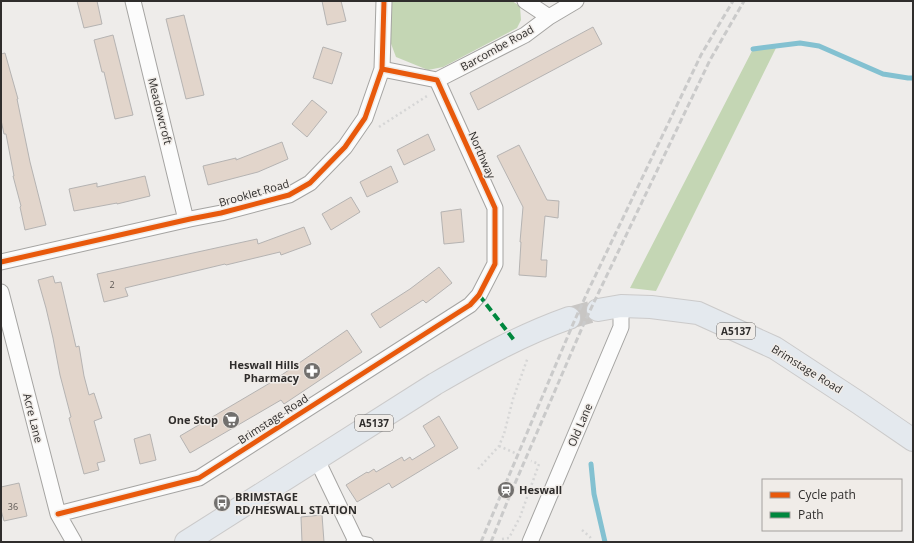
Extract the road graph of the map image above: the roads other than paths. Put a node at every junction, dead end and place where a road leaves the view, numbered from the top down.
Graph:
1 (133, 1) edge
2 (384, 1) edge
3 (525, 1) edge
4 (576, 1) edge
5 (549, 17) junction
6 (382, 69) junction
7 (439, 84) junction
8 (186, 220) junction
9 (1, 262) edge
10 (1, 292) edge
11 (479, 295) joint
12 (621, 306) junction
13 (598, 310) tunnel mouth
14 (569, 318) tunnel mouth
15 (913, 440) edge
16 (317, 460) junction
17 (58, 514) junction
18 (192, 541) edge
19 (359, 541) edge
20 (74, 542) edge
21 (530, 542) edge

1 - 8 street, Meadowcroft
2 - 6 street, Brooklet Road
3 - 5 street
4 - 5 street, Barcombe Road
5 - 7 street, Barcombe Road
6 - 7 street
6 - 8 street, Brooklet Road
7 - 11 street, Northway
8 - 9 street, Brooklet Road
10 - 17 street, Acre Lane
11 - 17 street, Brimstage Road
12 - 13 main road, Brimstage Road / A5137
12 - 15 main road, Brimstage Road / A5137
12 - 21 street, Old Lane
14 - 16 main road, A5137
16 - 18 main road, A5137
16 - 19 street
17 - 20 street, Acre Lane

